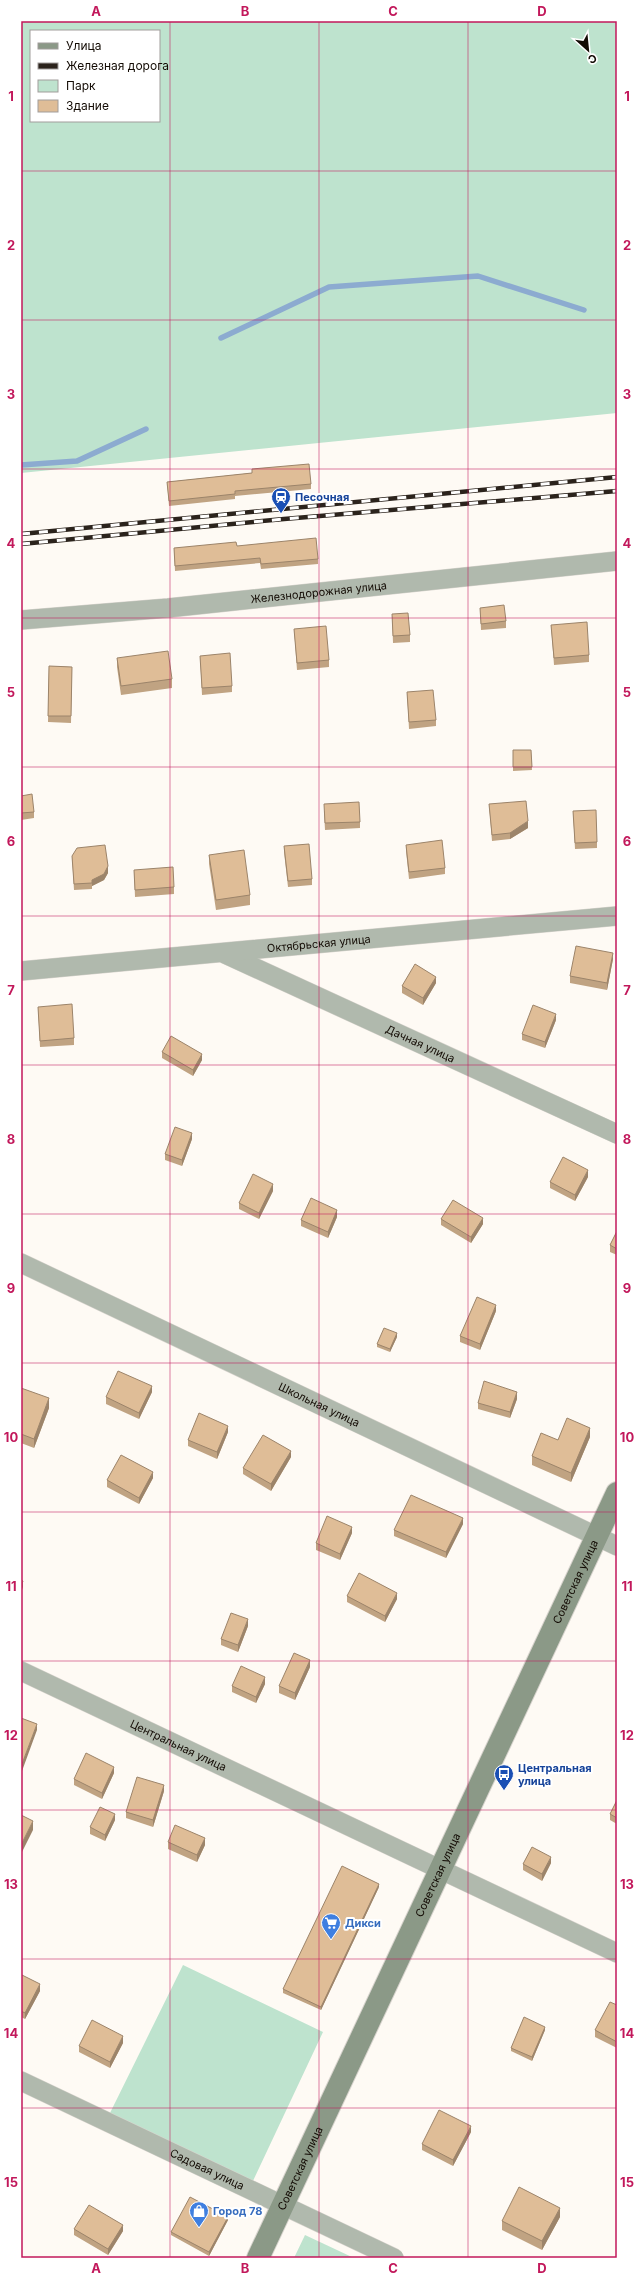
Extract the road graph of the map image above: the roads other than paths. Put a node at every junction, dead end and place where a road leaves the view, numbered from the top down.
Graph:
1 (617, 561) edge
2 (21, 620) edge
3 (617, 916) edge
4 (224, 954) junction
5 (21, 971) edge
6 (617, 1134) edge
7 (21, 1263) edge
8 (617, 1493) edge
9 (597, 1536) junction
10 (617, 1546) edge
11 (21, 1671) edge
12 (440, 1870) junction
13 (617, 1953) edge
14 (21, 2081) edge
15 (283, 2205) junction
16 (258, 2258) edge
17 (394, 2258) edge

1 - 2 street, Железнодорожная улица
3 - 4 street, Октябрьская улица
4 - 5 street, Октябрьская улица
4 - 6 street, Дачная улица
7 - 9 street, Школьная улица
8 - 9 main road, Советская улица
9 - 10 street, Школьная улица
9 - 12 main road, Советская улица
11 - 12 street, Центральная улица
12 - 13 street, Центральная улица
12 - 15 main road, Советская улица
14 - 15 street, Садовая улица
15 - 16 main road, Советская улица
15 - 17 street, Садовая улица

